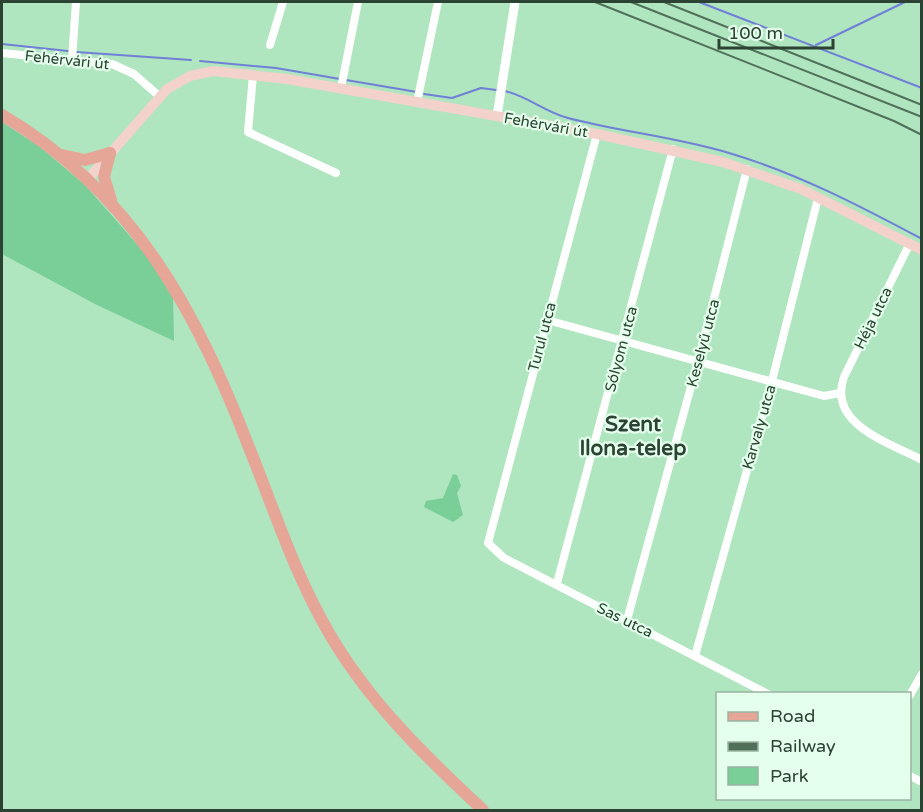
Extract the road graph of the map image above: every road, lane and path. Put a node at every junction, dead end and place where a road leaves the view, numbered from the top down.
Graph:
1 (76, 2) edge
2 (283, 2) edge
3 (358, 2) edge
4 (438, 2) edge
5 (515, 2) edge
6 (270, 45) dead end
7 (2, 53) edge
8 (72, 60) junction
9 (253, 75) junction
10 (341, 88) junction
11 (159, 96) junction
12 (417, 102) junction
13 (2, 115) edge
14 (497, 116) junction
15 (597, 134) junction
16 (673, 149) junction
17 (111, 153) junction
18 (58, 154) junction
19 (747, 169) junction
20 (336, 172) dead end
21 (87, 180) junction
22 (818, 198) junction
23 (112, 204) junction
24 (910, 243) junction
25 (921, 250) edge
26 (547, 320) junction
27 (623, 340) junction
28 (698, 362) junction
29 (772, 381) junction
30 (840, 393) junction
31 (921, 460) edge
32 (488, 540) joint
33 (556, 583) junction
34 (627, 620) junction
35 (695, 656) junction
36 (921, 674) edge
37 (766, 692) edge
38 (911, 692) edge
39 (483, 810) edge

1 - 8 street
2 - 6 street
3 - 10 street
4 - 12 street
5 - 14 street
7 - 8 street, Fehérvári út
8 - 11 street, Fehérvári út
9 - 10 main road, Fehérvári út
9 - 11 main road, Fehérvári út
9 - 20 street
10 - 12 main road, Fehérvári út
11 - 17 main road, Fehérvári út
12 - 14 main road, Fehérvári út
13 - 18 main road
14 - 15 main road, Fehérvári út
15 - 16 main road, Fehérvári út
15 - 26 street, Turul utca
16 - 19 main road, Fehérvári út
16 - 27 street, Sólyom utca
17 - 18 main road
17 - 21 main road, Fehérvári út
17 - 23 main road
18 - 21 main road
19 - 22 main road, Fehérvári út
19 - 28 street, Keselyű utca
21 - 23 main road
22 - 24 main road, Fehérvári út
22 - 29 street, Karvaly utca
23 - 39 main road
24 - 25 main road, Fehérvári út
24 - 30 street, Héja utca
26 - 27 street
26 - 32 street, Turul utca
27 - 28 street
27 - 33 street, Sólyom utca
28 - 29 street
28 - 34 street, Keselyű utca
29 - 30 street
29 - 35 street, Karvaly utca
30 - 31 street
32 - 33 street, Sas utca
33 - 34 street, Sas utca
34 - 35 street, Sas utca
35 - 37 street, Sas utca
36 - 38 street

